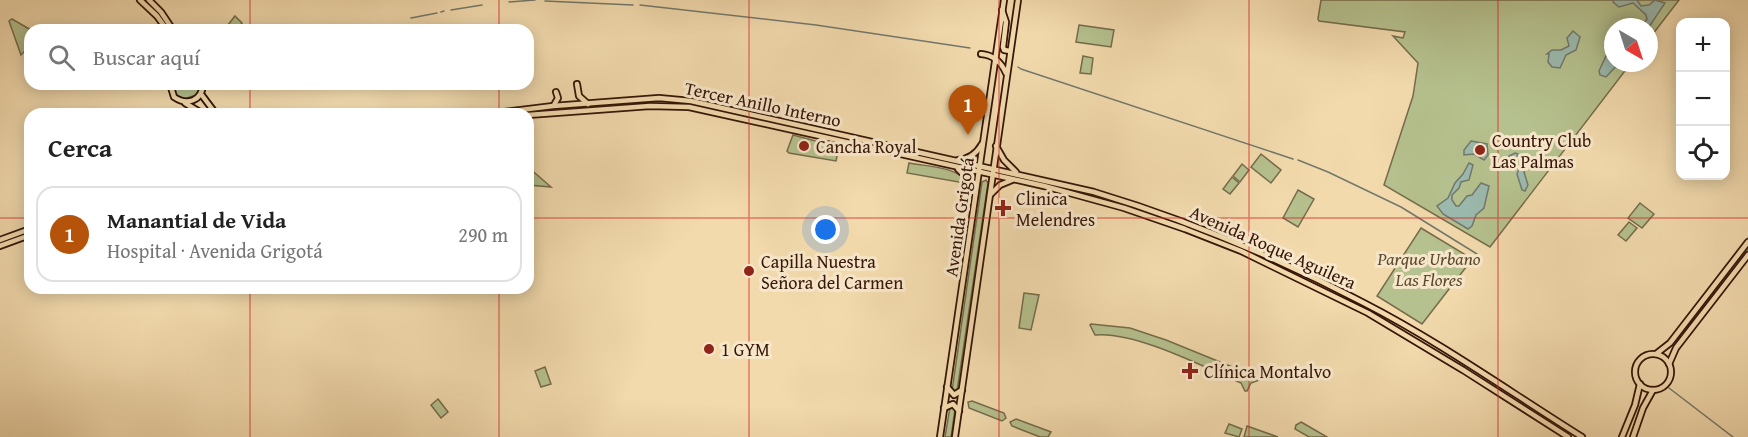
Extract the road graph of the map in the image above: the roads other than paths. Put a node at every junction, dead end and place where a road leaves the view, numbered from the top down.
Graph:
1 (140, 0) edge
2 (149, 0) edge
3 (1004, 0) edge
4 (1018, 0) edge
5 (1002, 10) junction
6 (162, 24) edge
7 (169, 24) edge
8 (1010, 51) junction
9 (981, 54) dead end
10 (996, 59) junction
11 (1006, 74) junction
12 (577, 84) dead end
13 (172, 90) edge
14 (202, 90) edge
15 (556, 92) dead end
16 (201, 94) junction
17 (659, 99) junction
18 (183, 102) junction
19 (591, 104) junction
20 (561, 105) junction
21 (553, 106) junction
22 (650, 106) junction
23 (193, 108) edge
24 (212, 108) edge
25 (534, 108) edge
26 (598, 110) junction
27 (534, 114) edge
28 (538, 114) junction
29 (768, 118) junction
30 (751, 121) junction
31 (821, 130) junction
32 (803, 133) junction
33 (983, 141) junction
34 (880, 143) junction
35 (861, 144) junction
36 (996, 146) junction
37 (954, 160) junction
38 (953, 166) junction
39 (980, 169) junction
40 (993, 171) junction
41 (1019, 173) junction
42 (1017, 180) junction
43 (976, 197) junction
44 (988, 198) junction
45 (1116, 199) junction
46 (1096, 200) junction
47 (1157, 212) junction
48 (1137, 213) junction
49 (1185, 229) junction
50 (24, 231) edge
51 (1207, 231) junction
52 (24, 237) edge
53 (0, 240) edge
54 (1748, 242) edge
55 (0, 246) edge
56 (1748, 255) edge
57 (1670, 343) junction
58 (1676, 348) junction
59 (1656, 354) junction
60 (1669, 364) junction
61 (1640, 384) junction
62 (947, 387) junction
63 (1653, 390) junction
64 (951, 393) junction
65 (962, 393) junction
66 (956, 400) junction
67 (950, 405) junction
68 (944, 408) junction
69 (959, 409) junction
70 (1622, 435) edge
71 (940, 437) edge
72 (955, 437) edge
73 (1568, 437) edge
74 (1582, 437) edge
75 (1633, 437) edge

1 - 6 main road
2 - 7 main road
3 - 5 main road, Avenida Grigotá
4 - 8 main road, Avenida Grigotá
5 - 8 main road
5 - 10 main road, Avenida Grigotá
8 - 11 main road, Avenida Grigotá
9 - 10 main road
10 - 11 main road
10 - 33 main road, Avenida Grigotá
11 - 36 main road, Avenida Grigotá
12 - 19 main road
13 - 18 main road
14 - 16 main road
15 - 21 main road
16 - 18 main road
16 - 24 main road
17 - 19 main road, Tercer Anillo Interno
17 - 22 main road
17 - 29 main road, Tercer Anillo Interno
18 - 23 main road
19 - 20 main road, Tercer Anillo Interno
20 - 21 main road, Tercer Anillo Interno
20 - 26 main road
20 - 28 main road
21 - 25 main road, Tercer Anillo Interno
22 - 26 main road, Tercer Anillo Interno
22 - 30 main road, Tercer Anillo Interno
26 - 28 main road, Tercer Anillo Interno
27 - 28 main road, Tercer Anillo Interno
29 - 30 main road
29 - 31 main road, Tercer Anillo Interno
30 - 32 main road, Tercer Anillo Interno
31 - 32 main road
31 - 34 main road, Tercer Anillo Interno
32 - 35 main road, Tercer Anillo Interno
33 - 37 main road
33 - 39 main road, Avenida Grigotá
34 - 35 main road
34 - 37 main road, Tercer Anillo Interno
35 - 38 main road, Tercer Anillo Interno
36 - 40 main road, Avenida Grigotá
36 - 41 main road
37 - 39 main road, Tercer Anillo Interno
38 - 39 main road, Tercer Anillo Interno
38 - 43 main road
39 - 40 main road, Tercer Anillo Interno
39 - 43 main road, Avenida Grigotá
40 - 41 main road, Avenida Roque Aguilera
40 - 42 main road, Avenida Roque Aguilera
40 - 44 main road, Avenida Grigotá
41 - 45 main road, Avenida Roque Aguilera
42 - 44 main road
42 - 46 main road, Avenida Roque Aguilera
43 - 62 main road, Avenida Grigotá
44 - 65 main road, Avenida Grigotá
45 - 46 main road
45 - 47 main road, Avenida Roque Aguilera
46 - 48 main road, Avenida Roque Aguilera
47 - 48 main road
47 - 51 main road, Avenida Roque Aguilera
48 - 49 main road, Avenida Roque Aguilera
49 - 51 main road
49 - 73 main road, Avenida Roque Aguilera
50 - 53 main road
51 - 74 main road, Avenida Roque Aguilera
52 - 55 main road
54 - 57 main road
56 - 58 main road
57 - 58 main road
57 - 59 main road
58 - 60 main road
59 - 60 main road
59 - 61 main road
60 - 63 main road
61 - 63 main road
61 - 70 main road
62 - 64 main road
62 - 68 main road, Avenida Grigotá
63 - 75 main road
64 - 65 main road
64 - 66 main road
65 - 66 main road
65 - 69 main road, Avenida Grigotá
66 - 67 main road
66 - 69 main road
67 - 68 main road
67 - 69 main road
68 - 71 main road, Avenida Grigotá
69 - 72 main road, Avenida Grigotá

